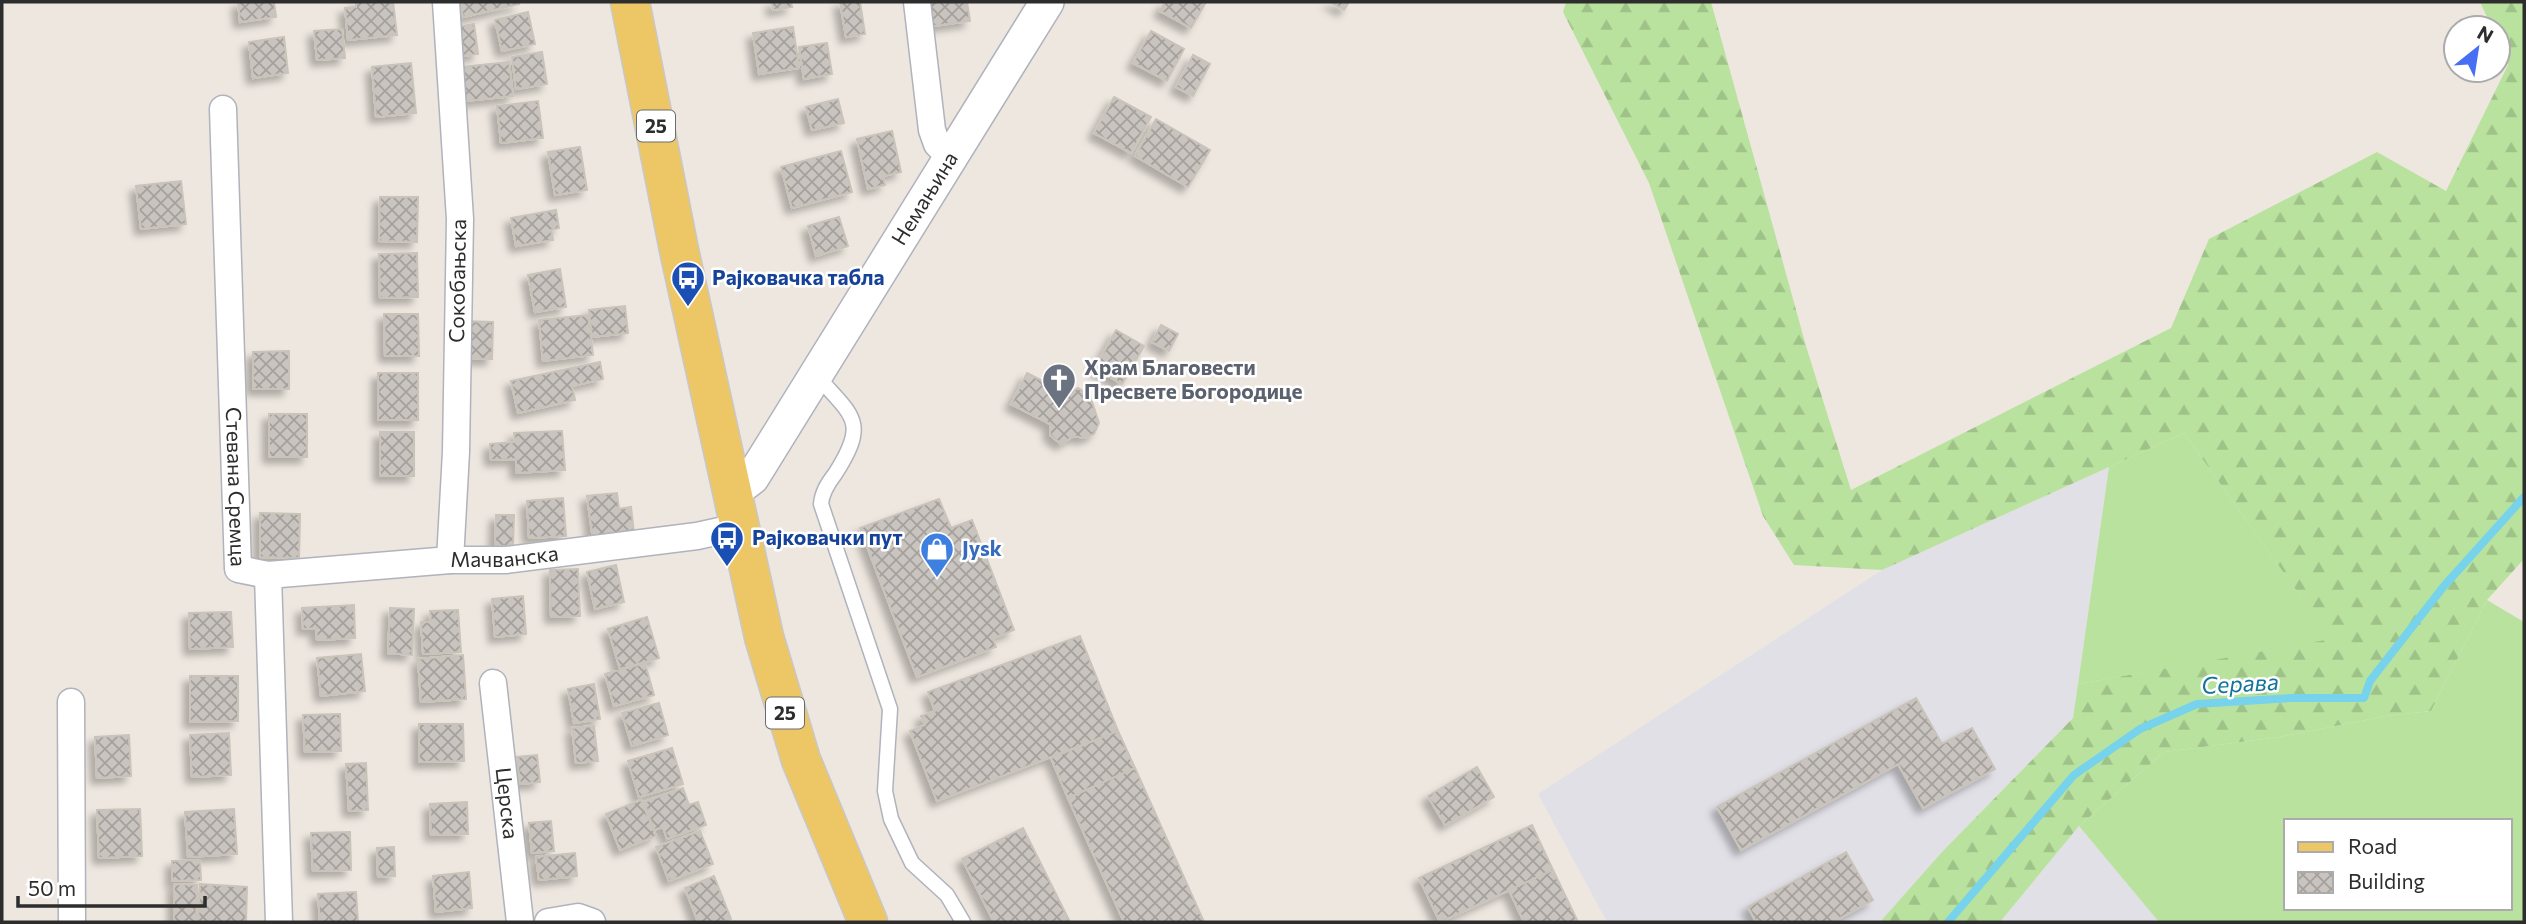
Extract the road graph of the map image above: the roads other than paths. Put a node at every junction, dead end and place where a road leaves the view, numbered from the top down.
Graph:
1 (446, 2) edge
2 (630, 2) edge
3 (918, 2) edge
4 (1047, 2) edge
5 (223, 109) dead end
6 (949, 156) junction
7 (815, 374) junction
8 (735, 511) junction
9 (450, 560) junction
10 (268, 575) junction
11 (492, 683) dead end
12 (71, 702) dead end
13 (72, 922) edge
14 (278, 922) edge
15 (520, 922) edge
16 (548, 922) edge
17 (592, 922) edge
18 (868, 922) edge
19 (963, 922) edge

1 - 9 street, Сокобањска
2 - 8 main road, 25
3 - 6 street
4 - 6 street, Немањина
5 - 10 street, Стевана Сремца
6 - 7 street, Немањина
7 - 8 street, Немањина
7 - 19 lane
8 - 9 street, Мачванска
8 - 18 main road, 25
9 - 10 street, Мачванска
10 - 14 street, Стевана Сремца
11 - 15 street, Церска
12 - 13 street
16 - 17 street

